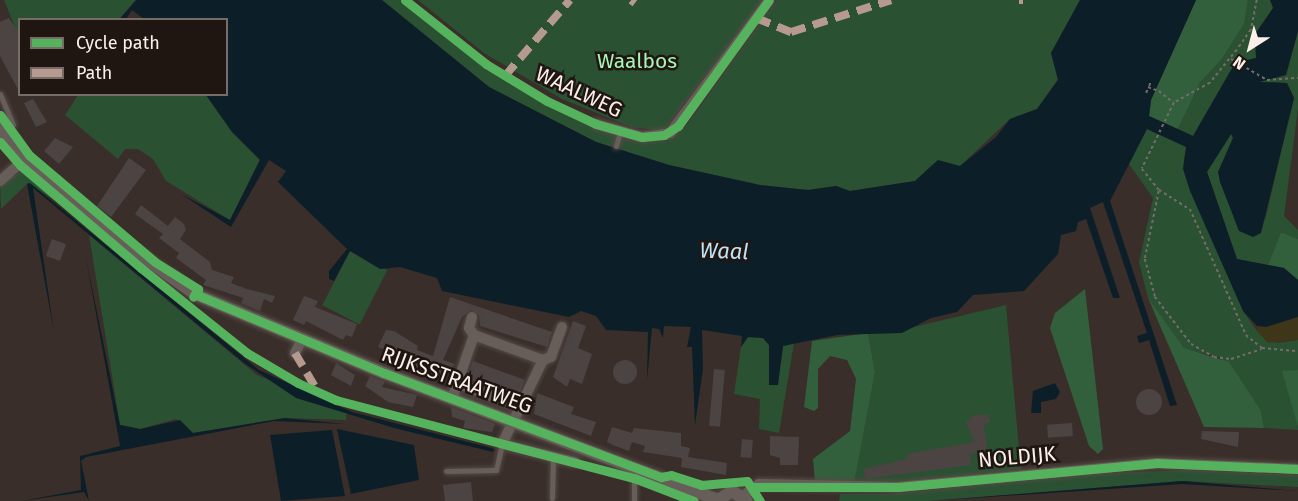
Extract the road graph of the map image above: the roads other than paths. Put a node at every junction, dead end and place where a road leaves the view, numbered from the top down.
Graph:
1 (769, 0) edge
2 (0, 94) edge
3 (13, 124) dead end
4 (596, 124) dead end
5 (0, 128) edge
6 (620, 132) junction
7 (616, 146) dead end
8 (25, 159) junction
9 (0, 181) edge
10 (472, 318) dead end
11 (562, 327) dead end
12 (474, 335) junction
13 (302, 340) junction
14 (295, 353) dead end
15 (543, 360) junction
16 (457, 383) junction
17 (452, 399) junction
18 (523, 408) junction
19 (515, 421) junction
20 (558, 436) junction
21 (502, 444) junction
22 (553, 456) junction
23 (575, 462) dead end
24 (1298, 469) edge
25 (446, 471) dead end
26 (636, 473) junction
27 (738, 492) edge
28 (552, 498) dead end
29 (718, 500) edge
30 (634, 501) edge

1 - 6 street, WAALWEG
2 - 3 lane
4 - 6 street, WAALWEG
5 - 8 street, RIJKSSTRAATWEG
6 - 7 lane
8 - 9 street
8 - 13 street, RIJKSSTRAATWEG
10 - 12 street
11 - 15 street
12 - 15 street
12 - 16 street
13 - 14 street
13 - 17 street, RIJKSSTRAATWEG
15 - 18 street
16 - 17 street
16 - 18 street
17 - 19 street, RIJKSSTRAATWEG
18 - 19 street
19 - 20 street, RIJKSSTRAATWEG
19 - 21 street
20 - 22 street
20 - 26 street, RIJKSSTRAATWEG
21 - 22 street, RIJKSSTRAATWEG
21 - 25 lane
22 - 23 street, RIJKSSTRAATWEG
22 - 28 lane
24 - 27 street, NOLDIJK
26 - 29 street, RIJKSSTRAATWEG
26 - 30 lane
27 - 29 street

